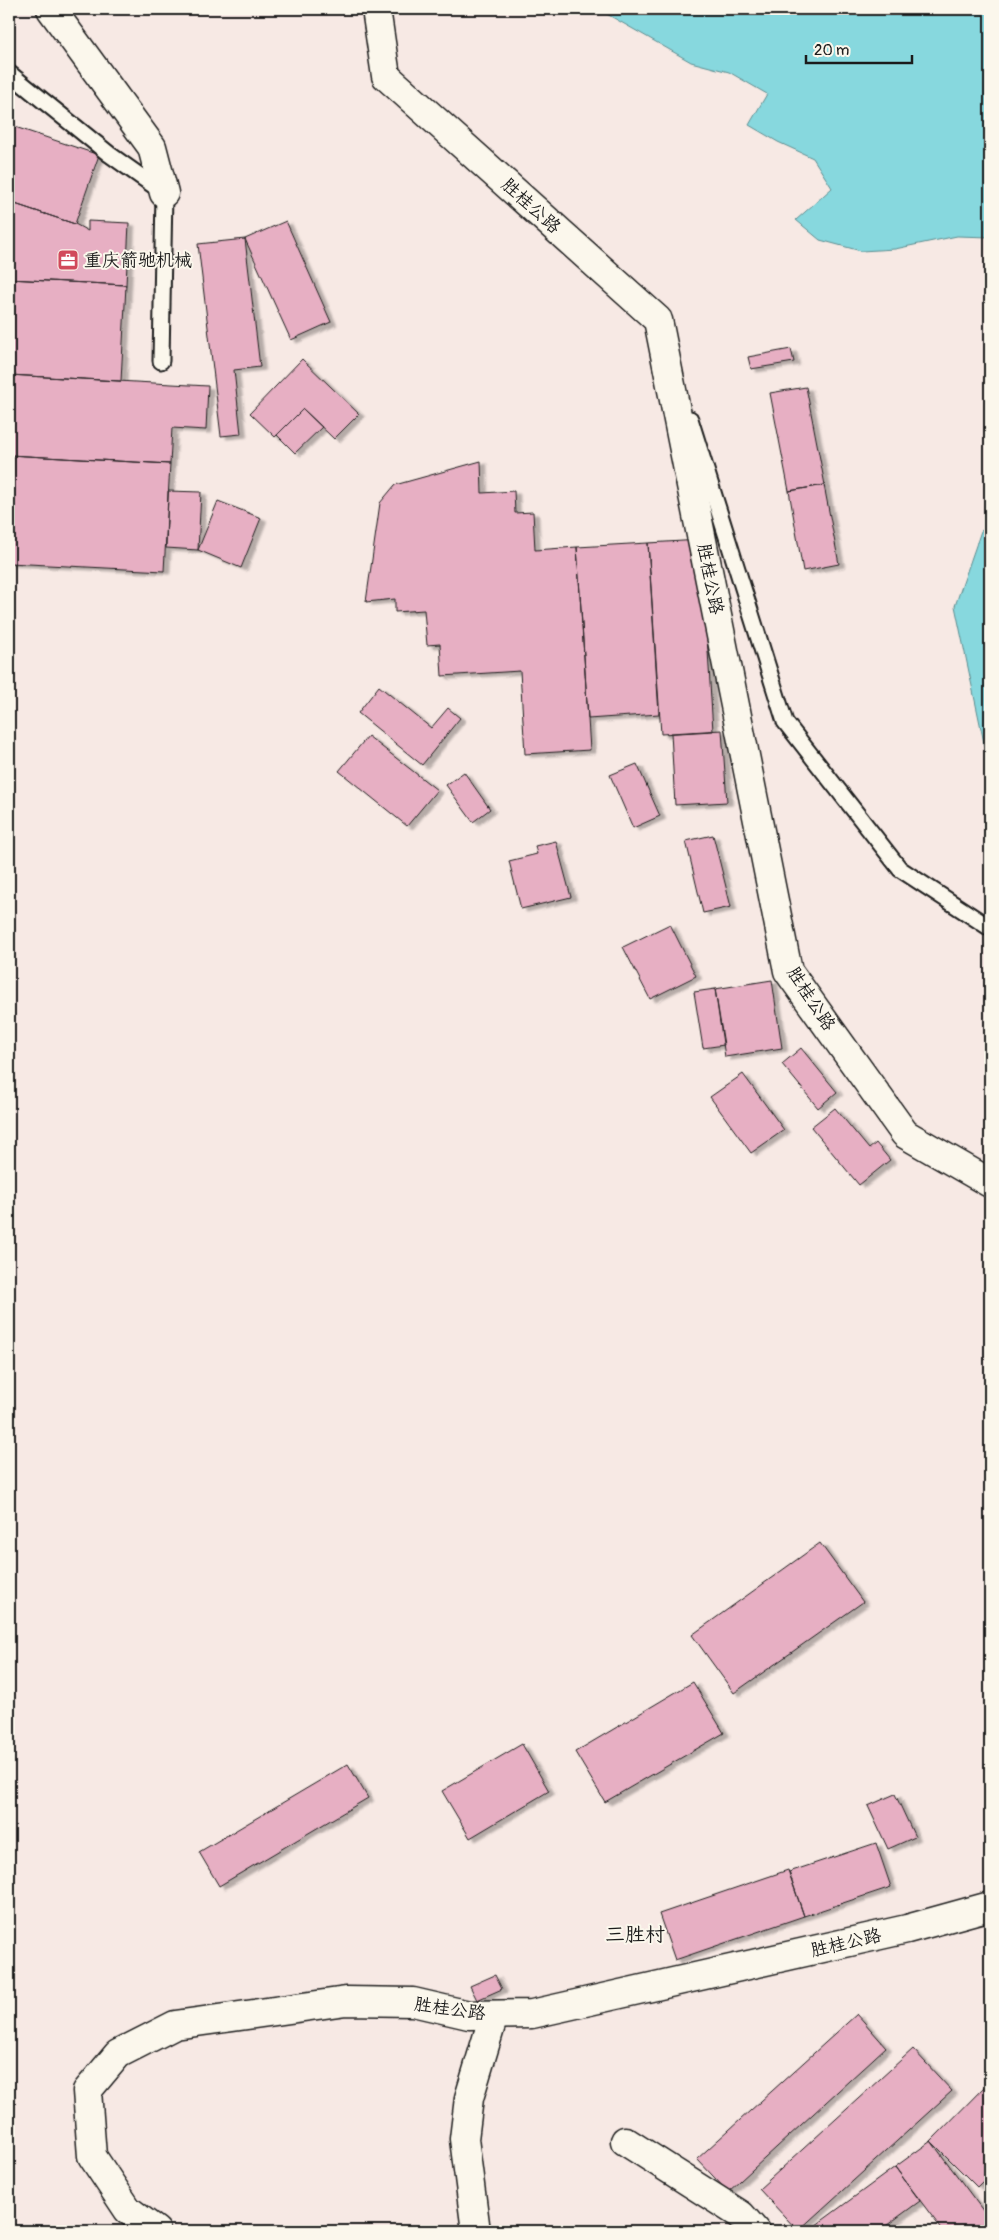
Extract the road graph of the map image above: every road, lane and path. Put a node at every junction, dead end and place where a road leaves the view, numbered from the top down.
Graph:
1 (51, 9) edge
2 (376, 9) edge
3 (9, 73) edge
4 (164, 193) junction
5 (658, 320) junction
6 (161, 361) dead end
7 (990, 928) edge
8 (990, 1183) edge
9 (990, 1906) edge
10 (494, 2015) junction
11 (625, 2141) dead end
12 (156, 2231) edge
13 (476, 2231) edge
14 (755, 2231) edge

1 - 4 street
2 - 5 street, 胜桂公路
3 - 4 lane
4 - 6 lane
5 - 7 lane
5 - 8 street, 胜桂公路
9 - 10 street, 胜桂公路
10 - 12 street, 胜桂公路
10 - 13 street
11 - 14 street

